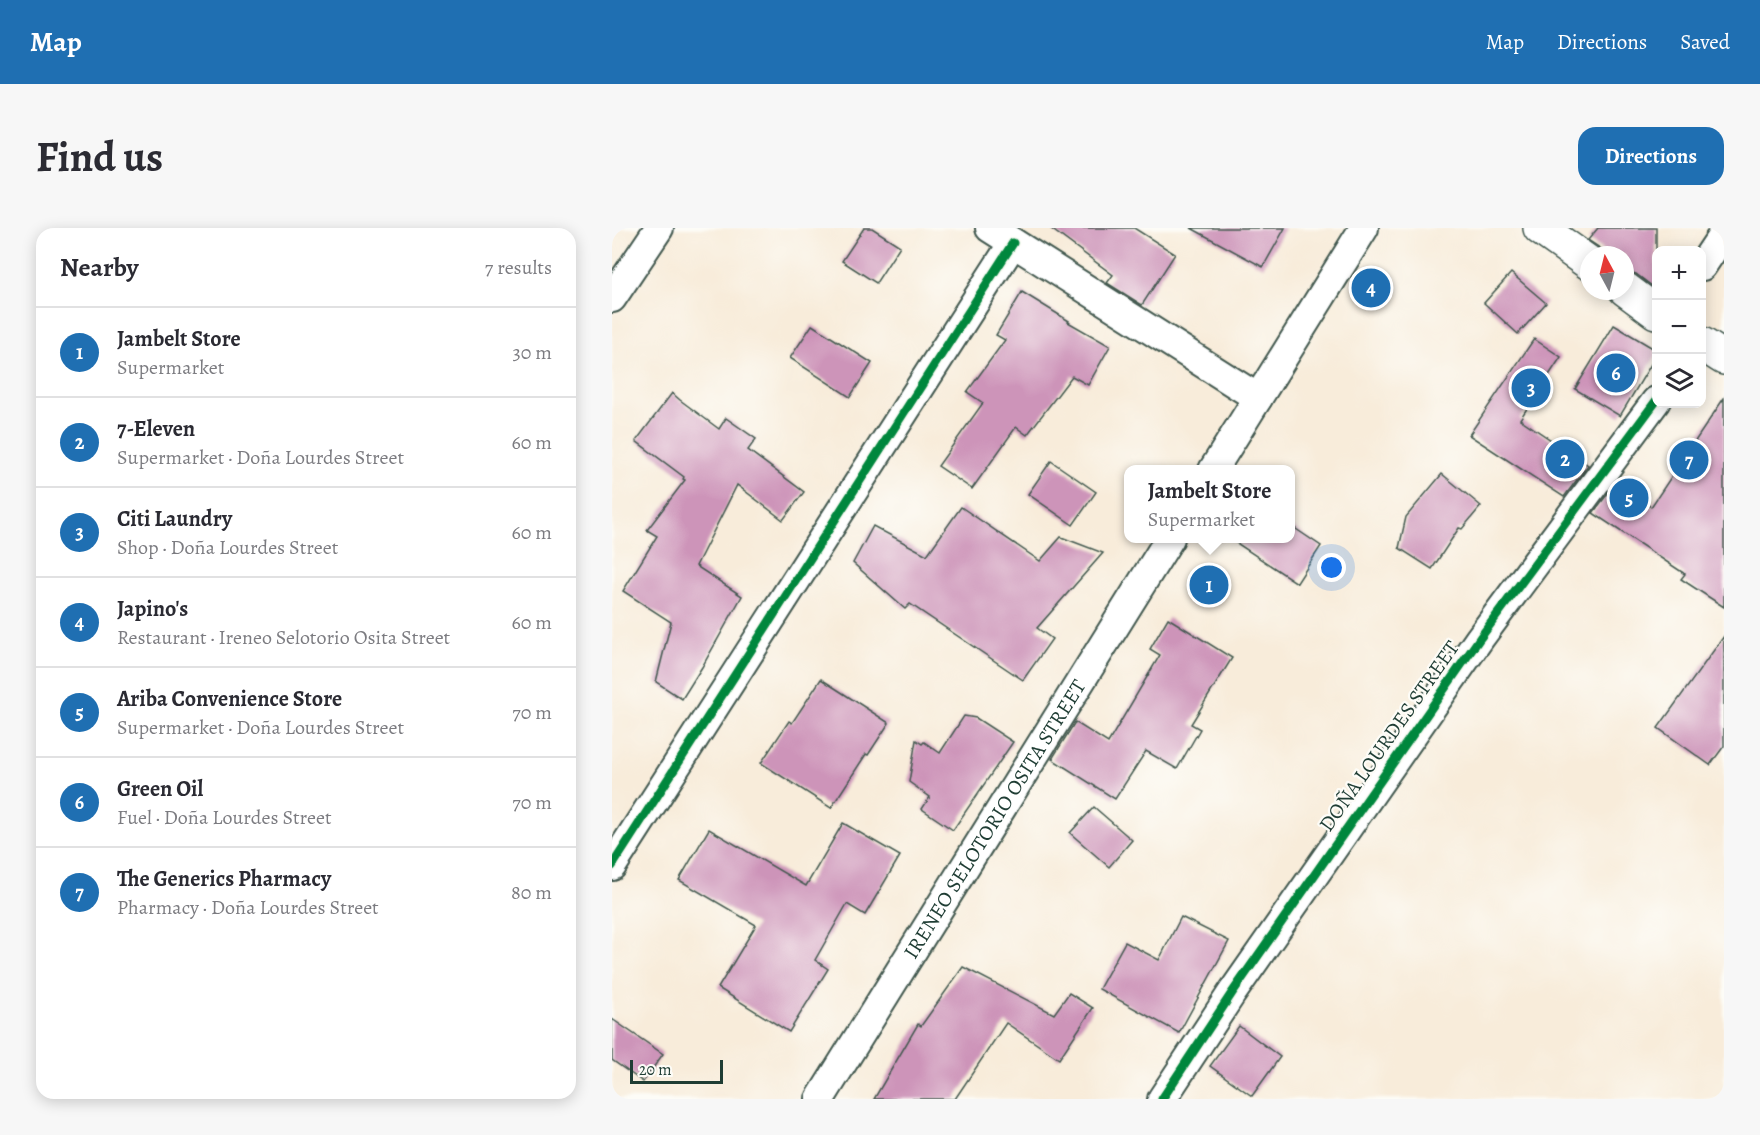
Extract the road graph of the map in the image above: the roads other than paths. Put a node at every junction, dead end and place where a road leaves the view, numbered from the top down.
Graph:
1 (659, 228) edge
2 (990, 228) edge
3 (1364, 228) edge
4 (1539, 228) edge
5 (1724, 233) edge
6 (1013, 243) junction
7 (1580, 257) edge
8 (1706, 259) edge
9 (1634, 296) edge
10 (612, 298) edge
11 (1652, 309) edge
12 (1706, 347) edge
13 (1724, 358) edge
14 (1258, 398) junction
15 (1652, 406) edge
16 (1216, 465) edge
17 (1167, 543) edge
18 (612, 866) edge
19 (820, 1099) edge
20 (1162, 1099) edge

1 - 10 street
2 - 6 street
3 - 14 street
4 - 7 main road
5 - 8 street
6 - 14 street
6 - 18 street
9 - 11 main road
12 - 13 main road
14 - 16 street
15 - 20 street, DOÑA LOURDES STREET
17 - 19 street, IRENEO SELOTORIO OSITA STREET

